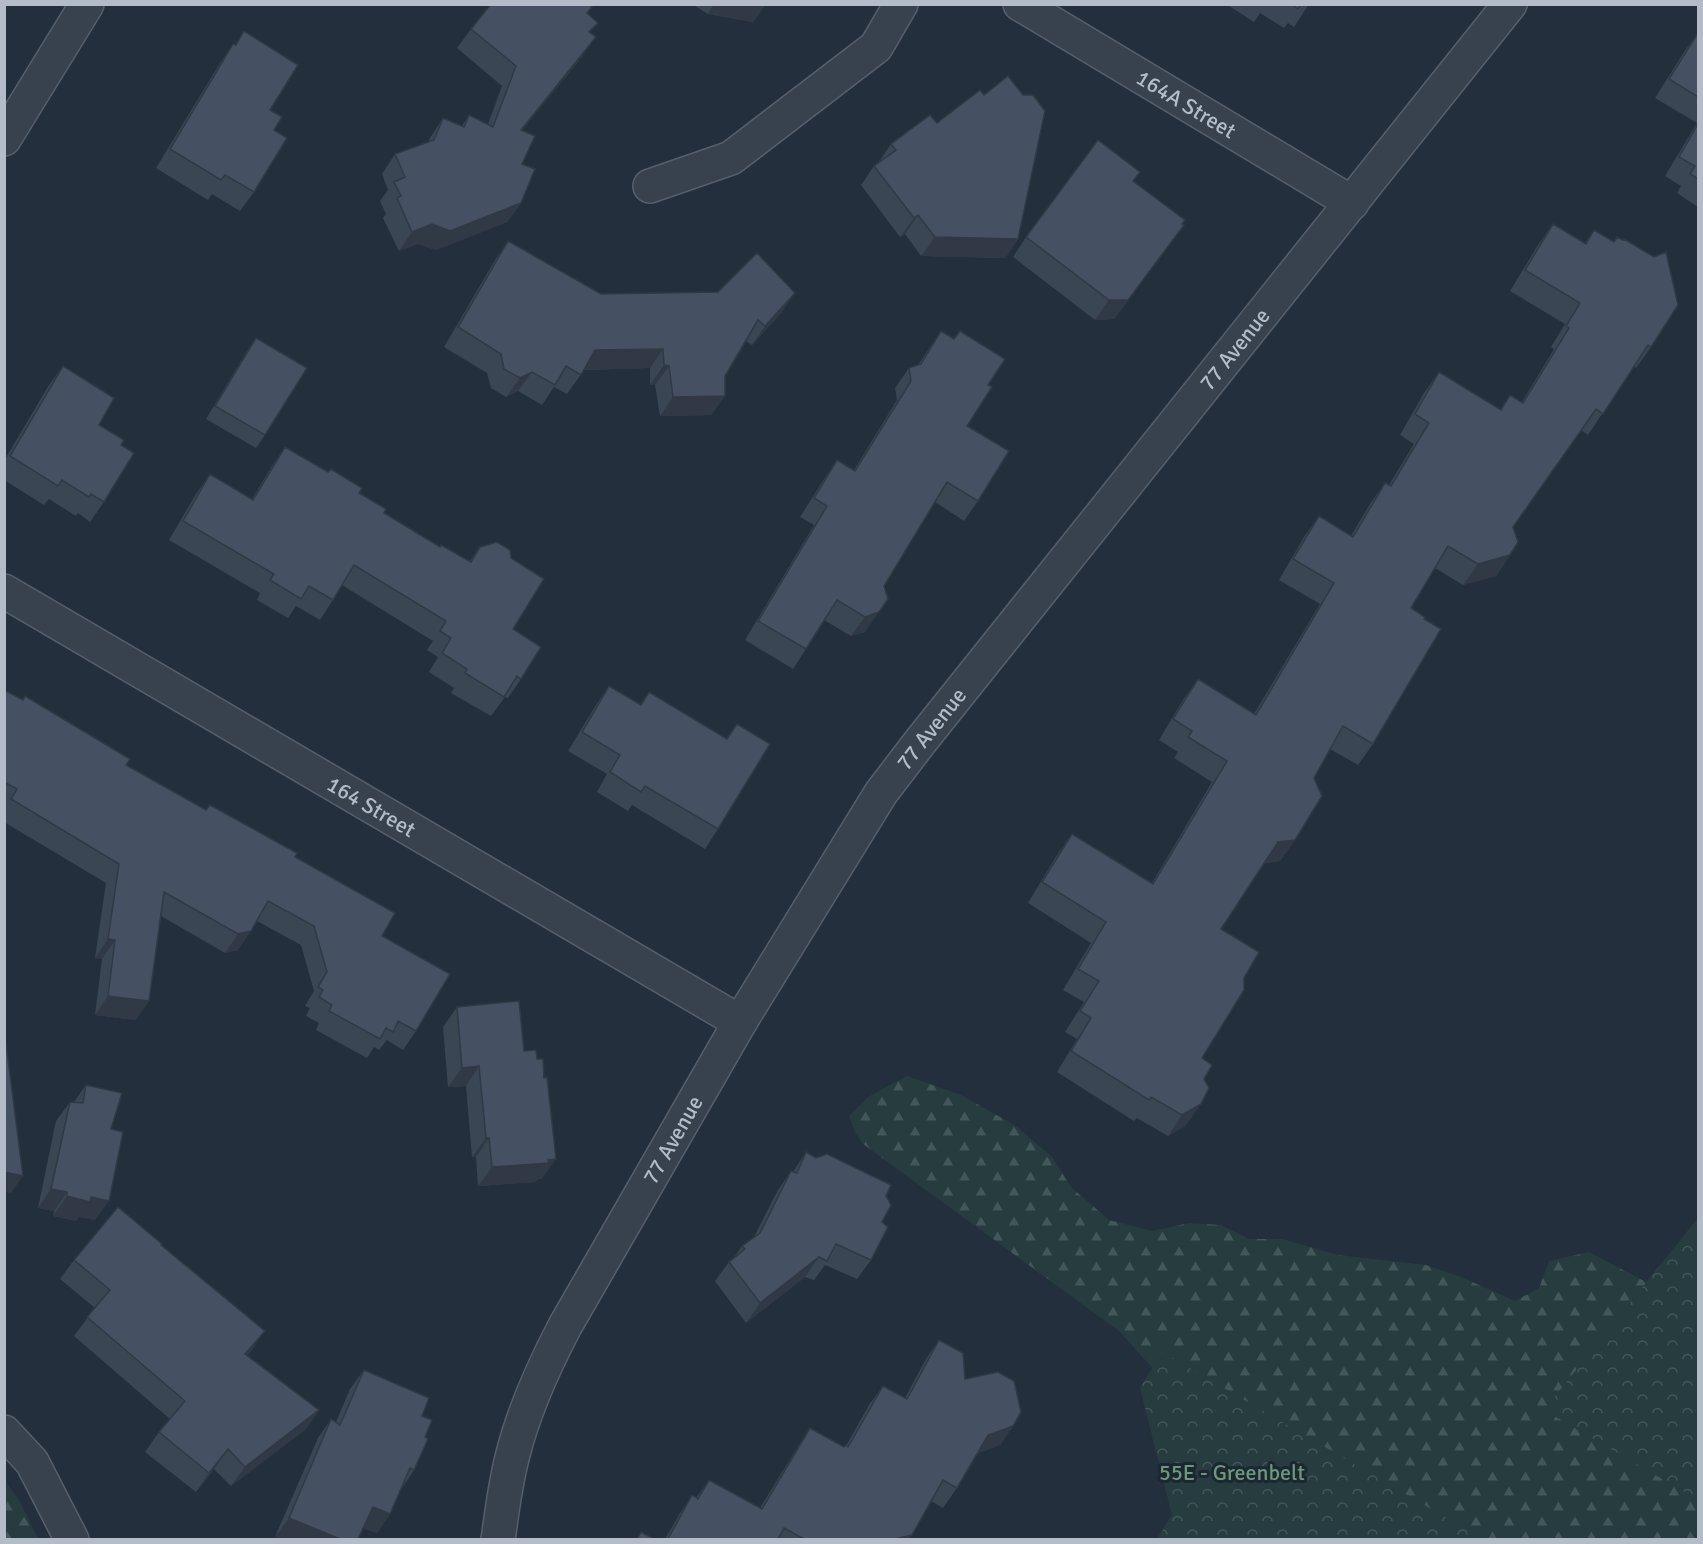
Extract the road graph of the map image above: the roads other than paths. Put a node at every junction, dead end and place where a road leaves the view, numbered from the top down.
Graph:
1 (87, 4) edge
2 (901, 4) edge
3 (1020, 4) edge
4 (1510, 4) edge
5 (4, 139) edge
6 (650, 186) dead end
7 (1352, 203) junction
8 (4, 591) edge
9 (740, 1022) junction
10 (4, 1432) edge
11 (72, 1539) edge
12 (498, 1539) edge

1 - 5 street
2 - 6 street
3 - 7 street, 164A Street
4 - 7 street, 77 Avenue
7 - 9 street, 77 Avenue
8 - 9 street, 164 Street
9 - 12 street, 77 Avenue
10 - 11 street

